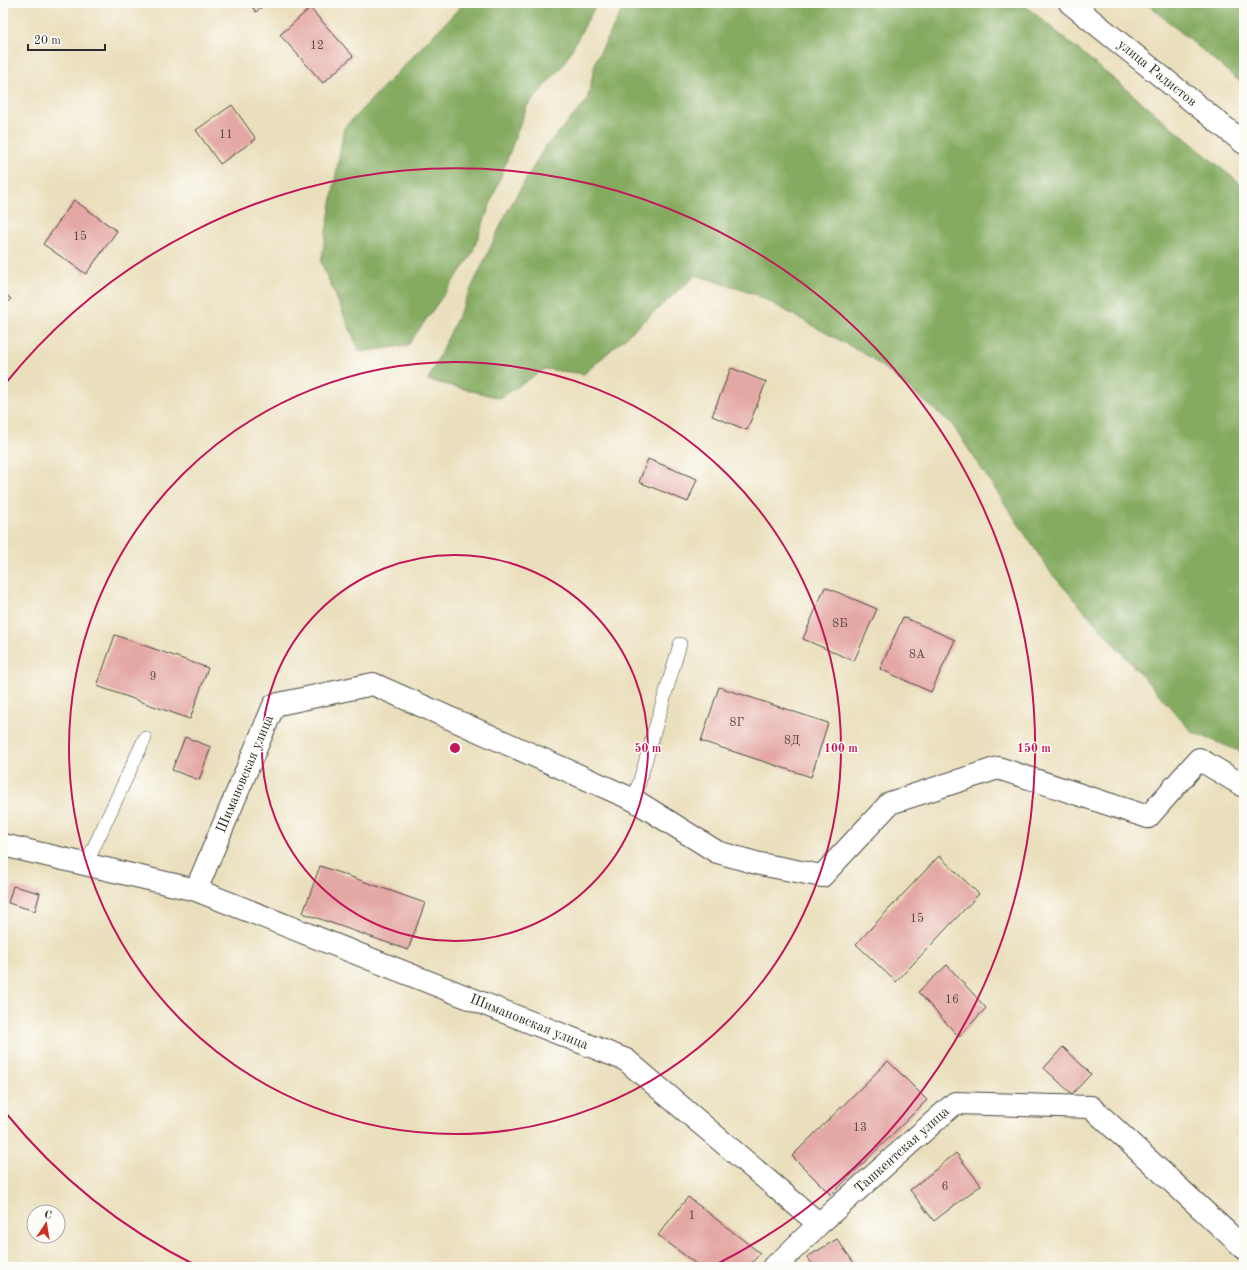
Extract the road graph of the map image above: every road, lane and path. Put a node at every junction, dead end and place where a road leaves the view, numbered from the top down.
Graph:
1 (1070, 3) edge
2 (1244, 143) edge
3 (680, 644) dead end
4 (145, 738) dead end
5 (1244, 786) edge
6 (634, 800) junction
7 (3, 845) edge
8 (86, 864) junction
9 (196, 890) junction
10 (818, 1224) junction
11 (1244, 1248) edge
12 (773, 1267) edge

1 - 2 street, улица Радистов
3 - 6 lane
4 - 8 lane
5 - 6 street
6 - 9 street, Шимановская улица
7 - 8 street, Шимановская улица
8 - 9 street, Шимановская улица
9 - 10 street, Шимановская улица
10 - 11 street, Ташкентская улица
10 - 12 street, Ташкентская улица

